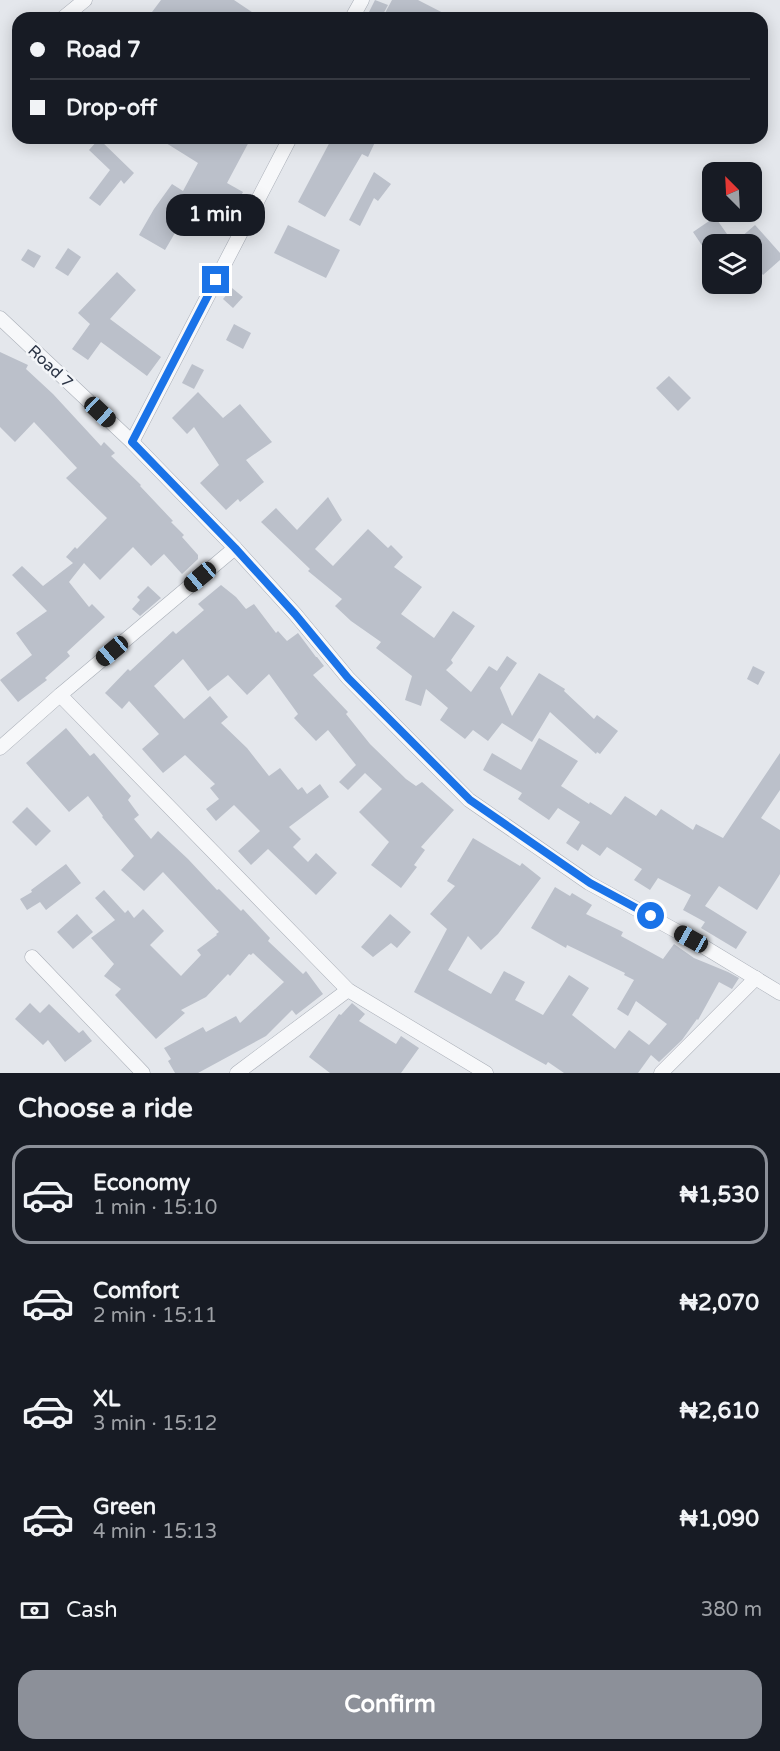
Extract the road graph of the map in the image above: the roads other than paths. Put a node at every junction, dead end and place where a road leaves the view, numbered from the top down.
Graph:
1 (85, 0) edge
2 (70, 12) edge
3 (287, 144) edge
4 (0, 318) edge
5 (132, 442) junction
6 (235, 548) junction
7 (60, 695) junction
8 (0, 747) edge
9 (32, 957) dead end
10 (756, 978) junction
11 (348, 990) junction
12 (780, 993) edge
13 (143, 1073) edge
14 (237, 1073) edge
15 (486, 1073) edge
16 (662, 1073) edge

1 - 2 street
3 - 5 street
4 - 5 street, Road 7
5 - 6 street, Road 7
6 - 7 street
6 - 10 street, Road 7
7 - 8 street
7 - 11 street
9 - 13 street
10 - 12 street, Road 7
10 - 16 street
11 - 14 street
11 - 15 street

